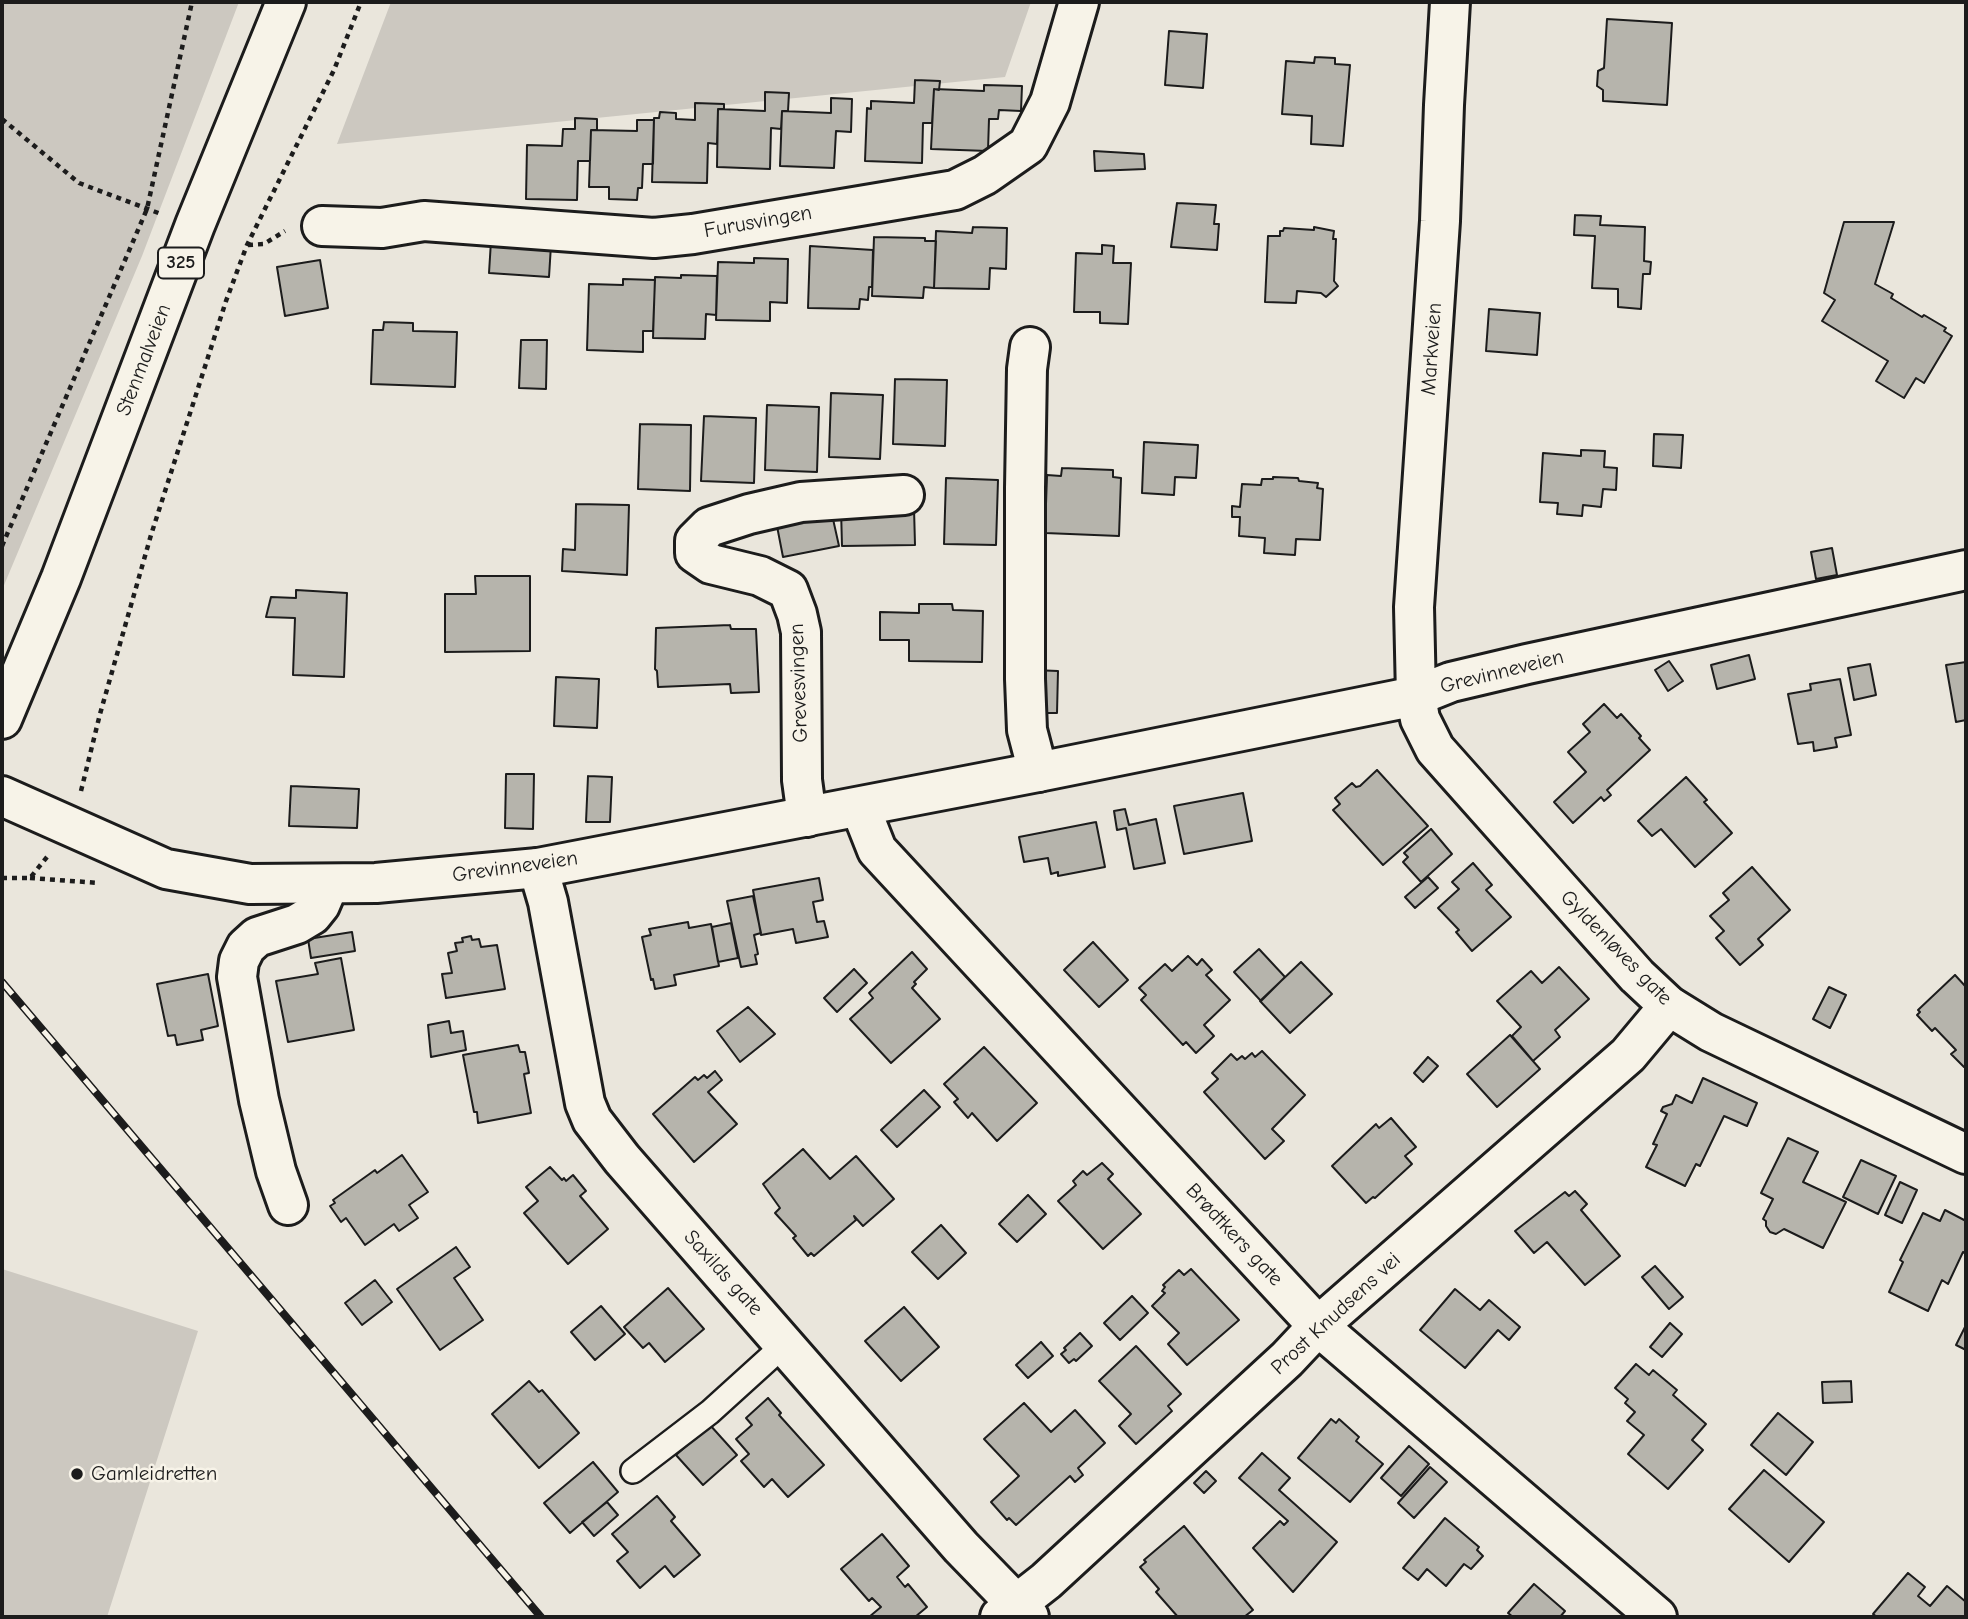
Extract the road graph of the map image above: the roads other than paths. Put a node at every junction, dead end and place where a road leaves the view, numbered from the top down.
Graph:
1 (286, 2) edge
2 (1079, 2) edge
3 (1450, 2) edge
4 (322, 226) dead end
5 (1030, 347) dead end
6 (904, 495) dead end
7 (1966, 570) edge
8 (1416, 696) junction
9 (2, 719) edge
10 (1038, 772) junction
11 (2, 796) edge
12 (860, 807) junction
13 (807, 817) junction
14 (538, 868) junction
15 (329, 884) junction
16 (1669, 1006) junction
17 (1966, 1154) edge
18 (288, 1205) dead end
19 (1318, 1326) junction
20 (785, 1344) junction
21 (633, 1471) dead end
22 (1015, 1612) edge
23 (1657, 1617) edge

1 - 9 street, Stenmalveien / 325
2 - 4 street, Furusvingen
3 - 8 street, Markveien
5 - 10 street
6 - 13 street, Grevesvingen
7 - 8 street, Grevinneveien
8 - 10 street, Grevinneveien
8 - 16 street, Gyldenløves gate
10 - 12 street, Grevinneveien
11 - 15 street, Grevinneveien
12 - 13 street, Grevinneveien
12 - 19 street, Brødtkers gate
13 - 14 street, Grevinneveien
14 - 15 street, Grevinneveien
14 - 20 street, Saxilds gate
15 - 18 street
16 - 17 street, Gyldenløves gate
16 - 19 street, Prost Knudsens vei
19 - 22 street, Prost Knudsens vei
19 - 23 street, Brødtkers gate
20 - 21 lane
20 - 22 street, Saxilds gate

